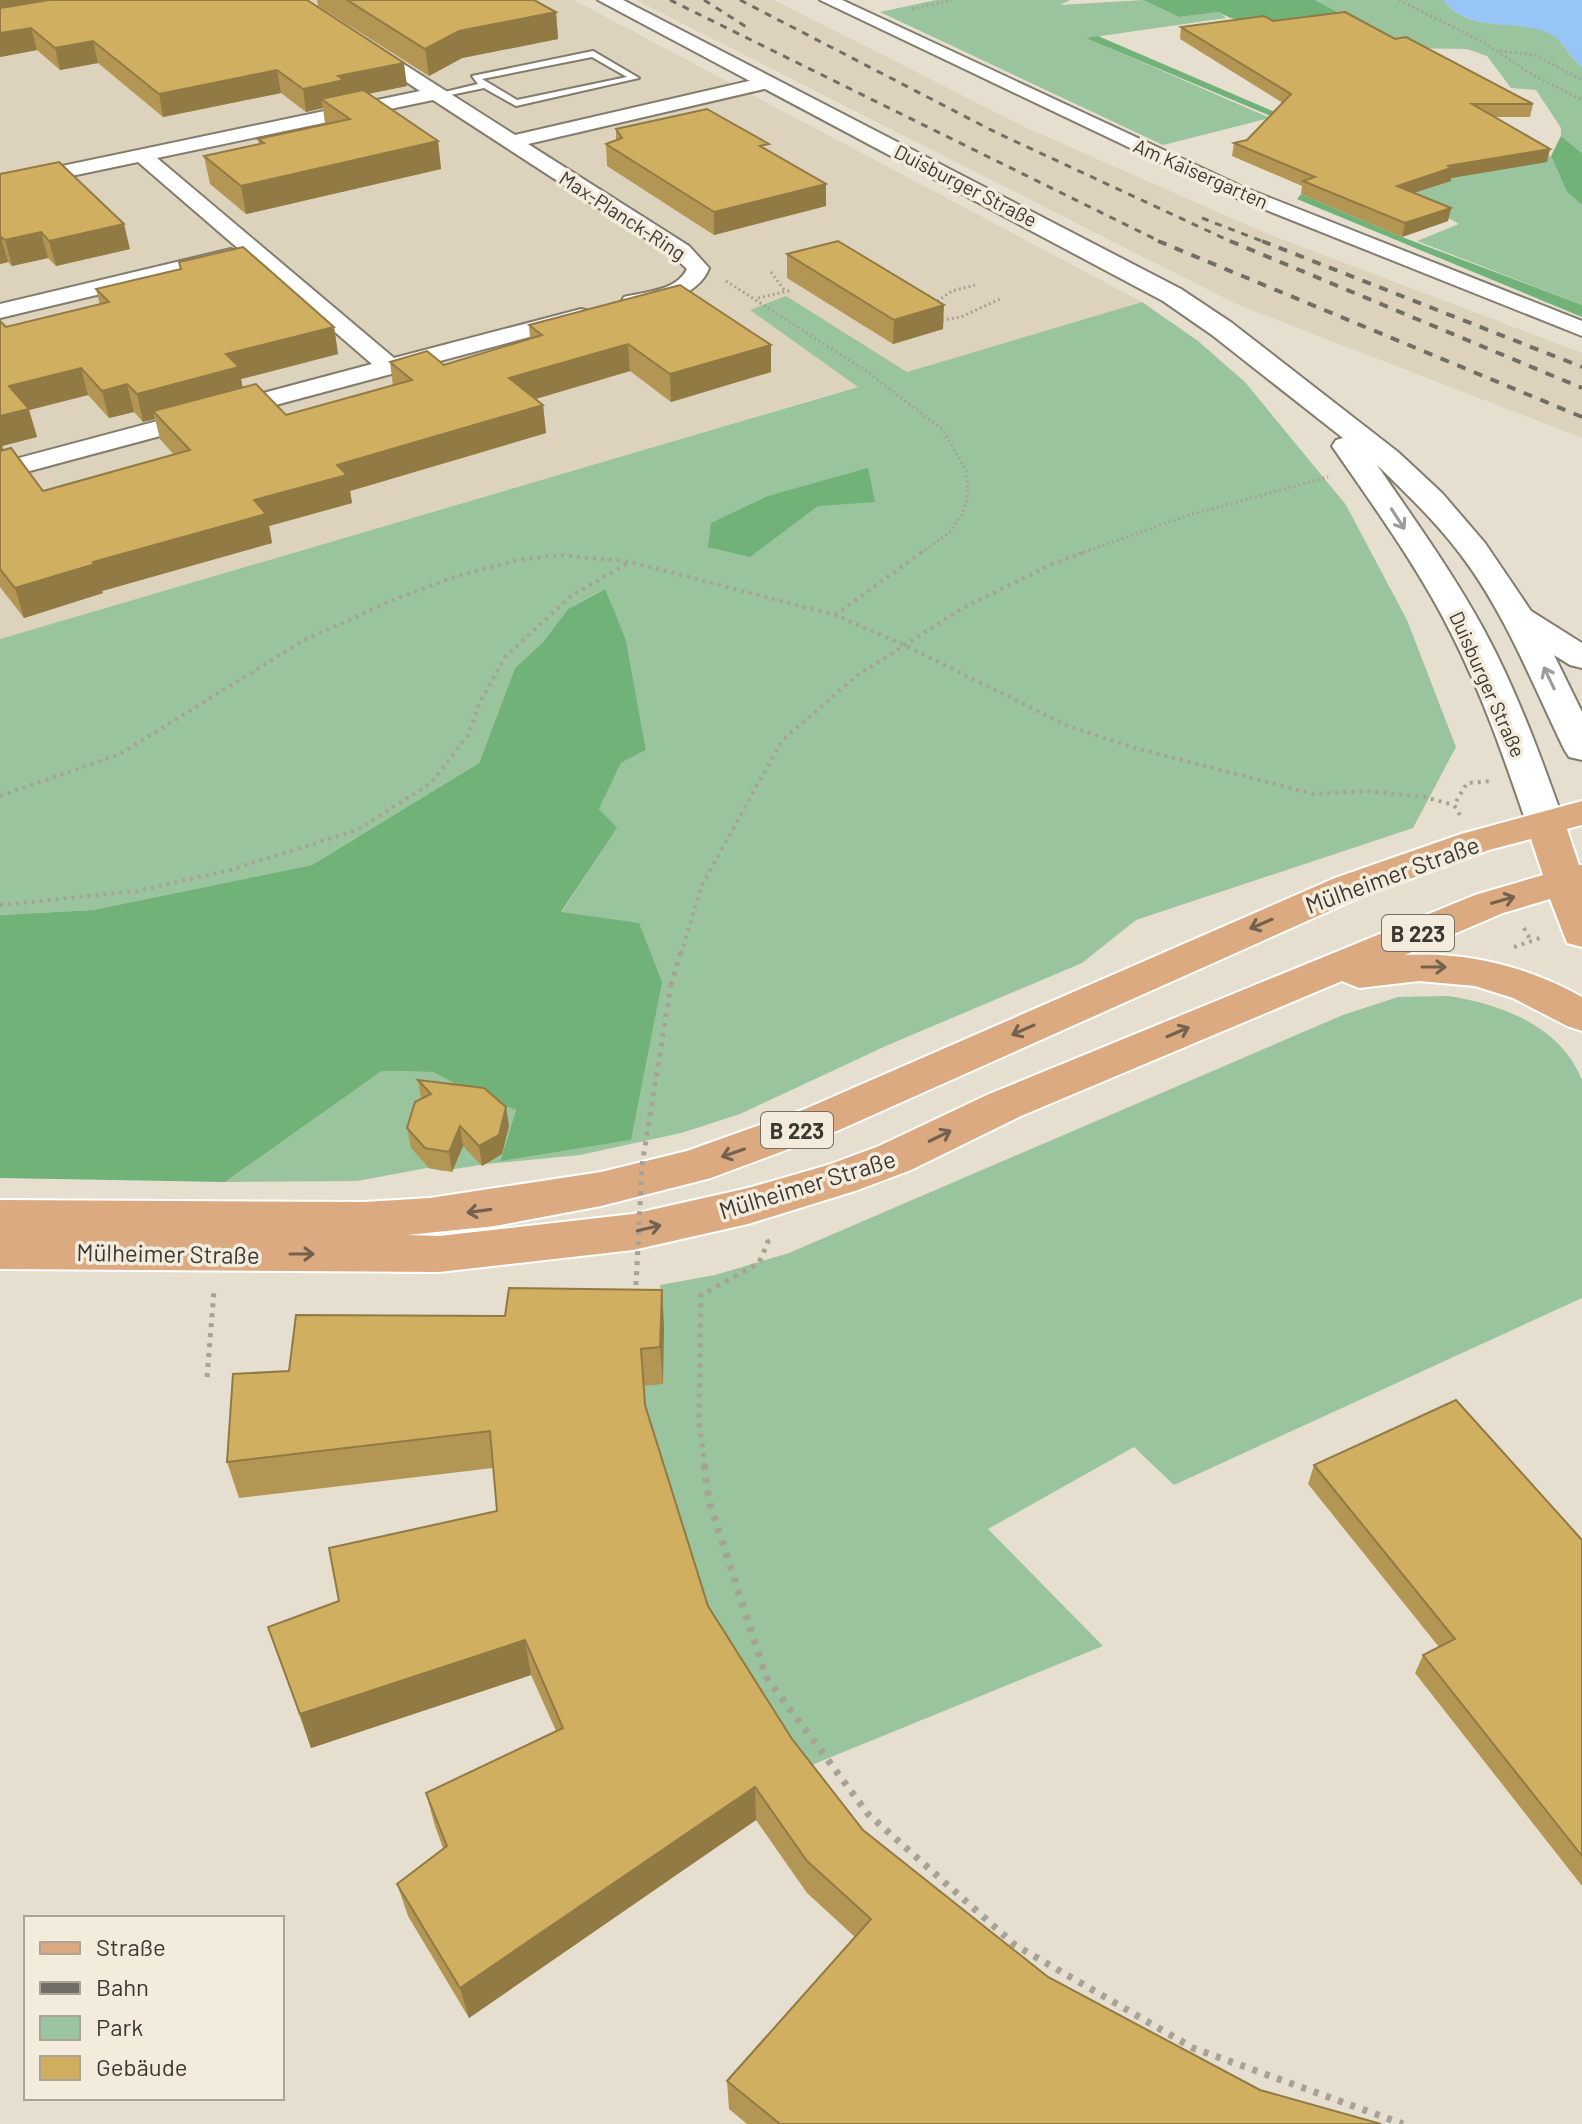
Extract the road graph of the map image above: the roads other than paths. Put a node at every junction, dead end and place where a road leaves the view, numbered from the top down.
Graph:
1 (291, 0) edge
2 (608, 0) edge
3 (828, 0) edge
4 (766, 83) junction
5 (485, 85) junction
6 (435, 94) junction
7 (511, 142) junction
8 (143, 156) junction
9 (0, 185) edge
10 (253, 250) junction
11 (0, 311) edge
12 (1582, 329) edge
13 (390, 367) junction
14 (1307, 398) junction
15 (0, 471) edge
16 (1517, 615) junction
17 (1582, 658) edge
18 (1582, 749) edge
19 (1563, 818) edge
20 (1573, 880) edge
21 (1580, 930) edge
22 (1275, 992) junction
23 (1582, 1016) edge
24 (0, 1218) edge
25 (0, 1251) edge

1 - 6 street, Max-Planck-Ring
2 - 4 main road, Duisburger Straße
3 - 12 street, Am Kaisergarten
4 - 7 street
4 - 14 main road, Duisburger Straße
5 - 5 lane
5 - 6 lane
6 - 7 street, Max-Planck-Ring
6 - 8 street
7 - 13 street, Max-Planck-Ring
8 - 9 street
8 - 10 street
10 - 11 street
10 - 13 street
13 - 15 street, Max-Planck-Ring
14 - 16 main road, Duisburger Straße
14 -> 19 main road, Duisburger Straße
16 - 17 main road
18 -> 16 main road, Duisburger Straße
19 - 20 main road
19 -> 24 main road, Mülheimer Straße / B 223
20 - 21 main road
22 -> 20 main road, Mülheimer Straße / B 223
22 -> 23 main road
25 -> 22 main road, Mülheimer Straße / B 223

